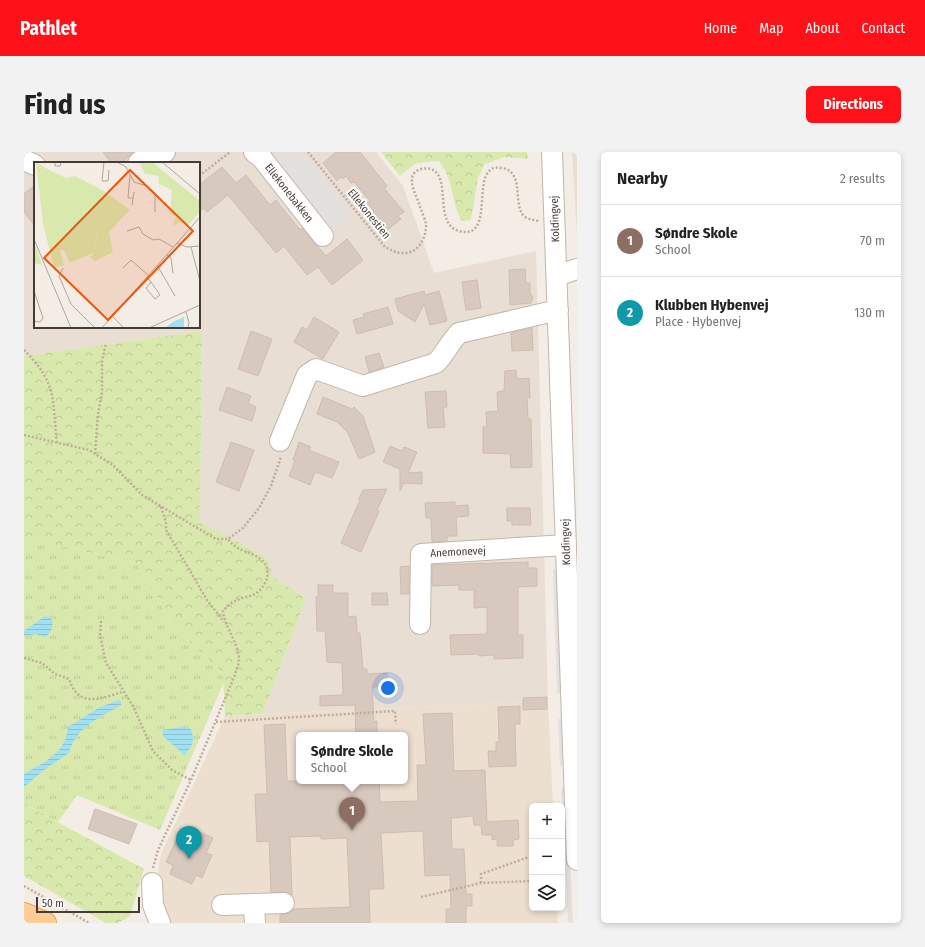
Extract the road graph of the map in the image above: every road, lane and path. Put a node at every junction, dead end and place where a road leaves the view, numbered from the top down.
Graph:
1 (165, 152) edge
2 (230, 152) edge
3 (254, 152) edge
4 (308, 152) edge
5 (552, 152) edge
6 (24, 160) edge
7 (139, 162) edge
8 (34, 165) edge
9 (200, 175) edge
10 (555, 225) junction
11 (323, 236) dead end
12 (577, 269) edge
13 (557, 276) junction
14 (558, 310) junction
15 (106, 342) dead end
16 (24, 350) edge
17 (569, 373) edge
18 (24, 435) edge
19 (280, 441) joint
20 (57, 444) junction
21 (95, 454) junction
22 (571, 465) edge
23 (161, 507) junction
24 (228, 540) junction
25 (570, 556) edge
26 (101, 620) dead end
27 (225, 623) junction
28 (420, 624) dead end
29 (24, 658) edge
30 (122, 692) dead end
31 (216, 722) junction
32 (396, 724) dead end
33 (191, 780) junction
34 (529, 858) edge
35 (577, 860) edge
36 (529, 881) edge
37 (152, 883) joint
38 (481, 883) junction
39 (24, 886) edge
40 (421, 897) dead end
41 (284, 903) dead end
42 (222, 906) dead end
43 (24, 914) edge
44 (255, 914) edge
45 (45, 923) edge
46 (89, 923) edge
47 (160, 923) edge

1 - 7 street
2 - 9 path
3 - 11 street, Ellekonebakken
4 - 10 path, Ellekonestien
5 - 10 street, Koldingvej
6 - 8 street
10 - 13 street, Koldingvej
12 - 13 street
13 - 14 street, Koldingvej
14 - 17 street, Koldingvej
14 - 19 street
15 - 21 path
16 - 20 path
17 - 22 street, Koldingvej
18 - 20 path
19 - 24 path
20 - 21 path
21 - 23 path
22 - 25 street, Koldingvej
23 - 24 path
23 - 27 path
24 - 27 path
25 - 28 street, Anemonevej
25 - 35 street, Koldingvej
26 - 33 path
27 - 31 path
29 - 30 path
31 - 32 path
31 - 33 path
33 - 37 path
34 - 38 path
36 - 38 path
37 - 47 street
38 - 40 path
39 - 46 path
41 - 44 street
42 - 44 street
43 - 45 main road

